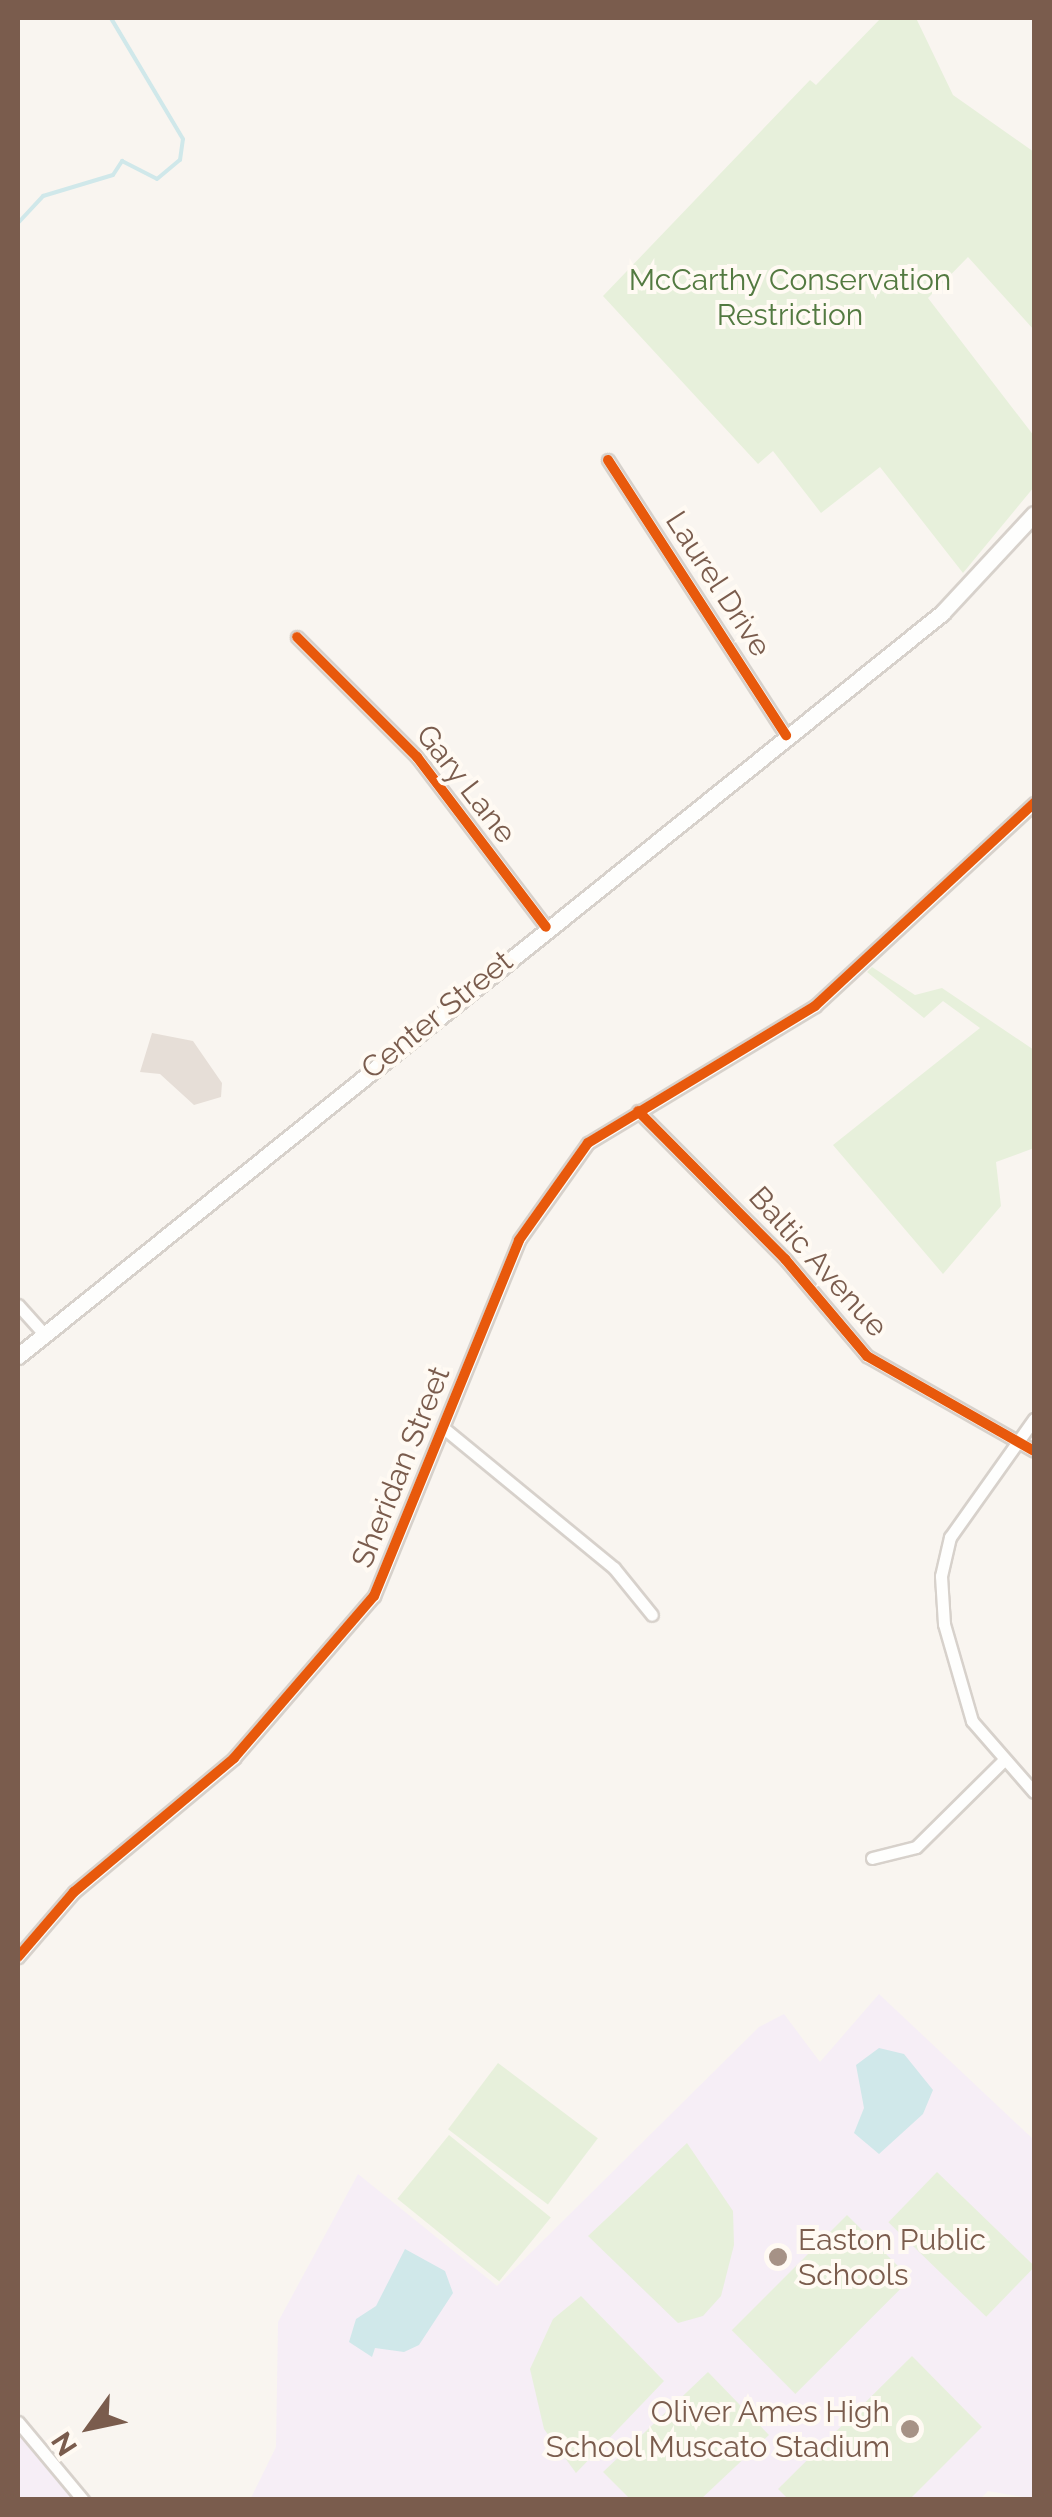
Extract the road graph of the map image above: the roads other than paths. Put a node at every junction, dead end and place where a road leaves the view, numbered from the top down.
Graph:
1 (608, 460) dead end
2 (1034, 514) edge
3 (296, 636) dead end
4 (786, 735) junction
5 (1034, 803) edge
6 (546, 928) junction
7 (638, 1110) junction
8 (18, 1305) edge
9 (44, 1334) junction
10 (18, 1356) edge
11 (1034, 1419) edge
12 (446, 1430) junction
13 (1018, 1442) junction
14 (1034, 1450) edge
15 (652, 1615) dead end
16 (1004, 1760) junction
17 (1034, 1792) edge
18 (872, 1858) dead end
19 (18, 1957) edge
20 (18, 2422) edge
21 (83, 2500) edge

1 - 4 street, Laurel Drive
2 - 4 main road, Center Street
3 - 6 street, Gary Lane
4 - 6 main road, Center Street
5 - 7 street, Sheridan Street
6 - 9 main road, Center Street
7 - 12 street, Sheridan Street
7 - 13 street, Baltic Avenue
8 - 9 street
9 - 10 main road, Center Street
11 - 13 street
12 - 15 street
12 - 19 street, Sheridan Street
13 - 14 street, Baltic Avenue
13 - 16 street
16 - 17 street
16 - 18 street
20 - 21 street

